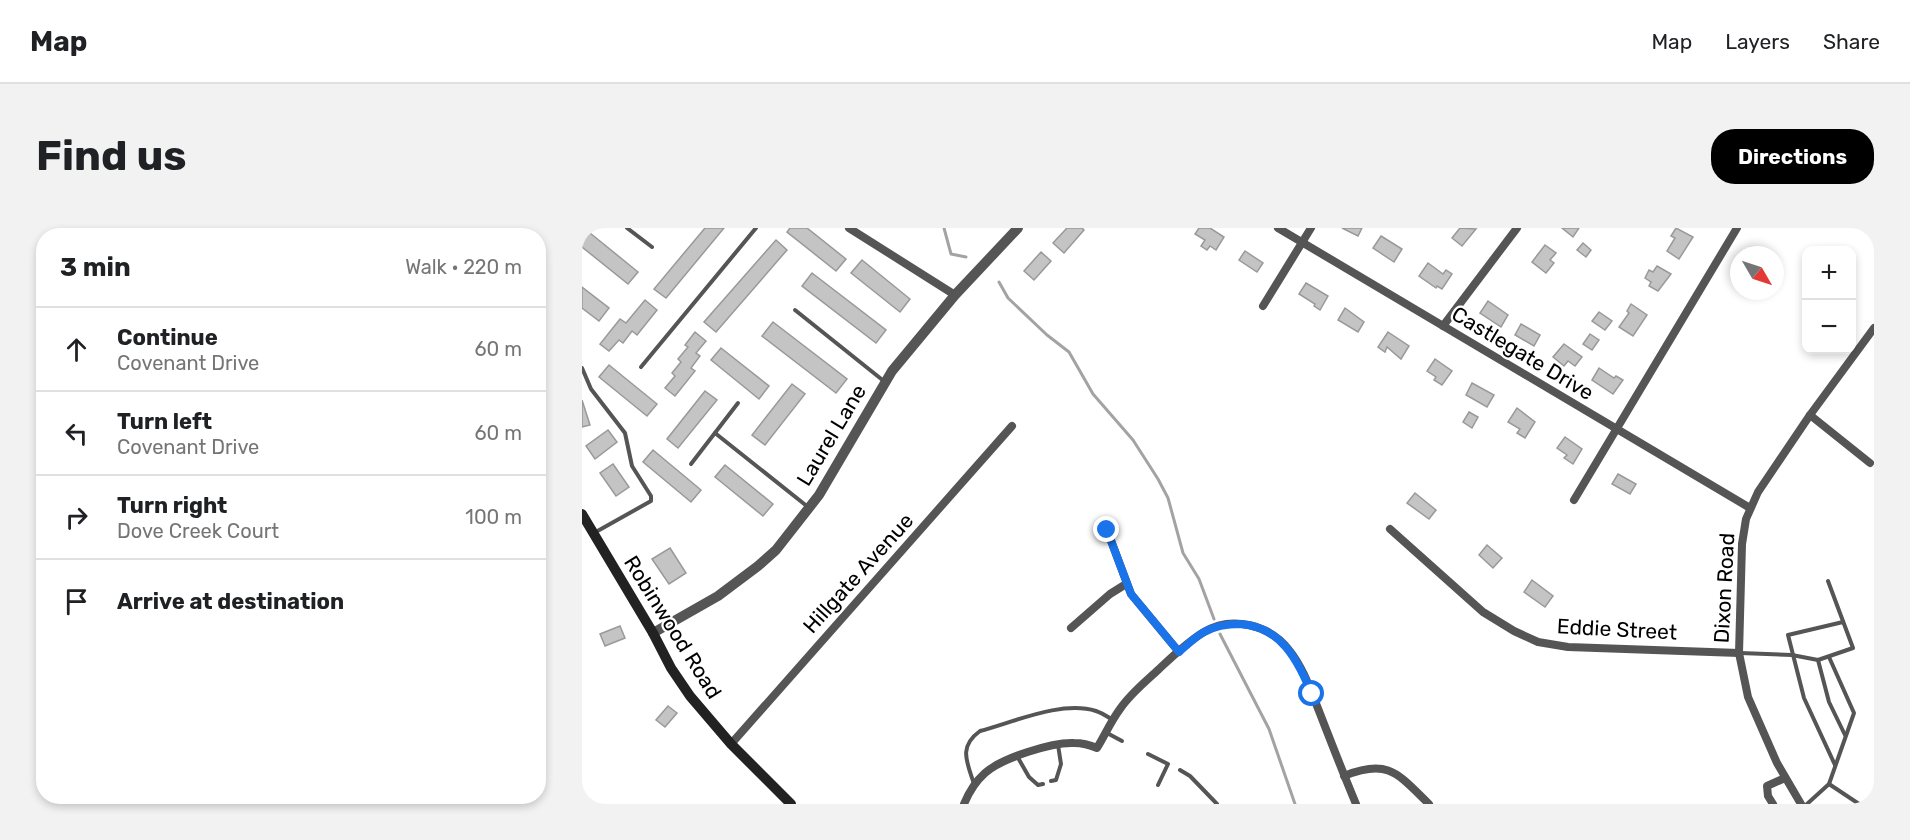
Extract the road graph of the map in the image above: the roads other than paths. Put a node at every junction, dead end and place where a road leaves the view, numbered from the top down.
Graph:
1 (627, 228) edge
2 (756, 228) edge
3 (849, 228) edge
4 (1018, 228) edge
5 (1278, 228) edge
6 (1311, 228) edge
7 (1517, 228) edge
8 (1737, 228) edge
9 (1302, 242) junction
10 (652, 248) dead end
11 (956, 295) junction
12 (1263, 306) dead end
13 (795, 310) dead end
14 (1443, 326) junction
15 (1874, 328) edge
16 (641, 367) dead end
17 (582, 368) edge
18 (885, 382) junction
19 (738, 403) dead end
20 (1810, 415) junction
21 (1012, 426) dead end
22 (1617, 430) junction
23 (715, 433) junction
24 (1870, 463) dead end
25 (691, 464) dead end
26 (1574, 500) dead end
27 (809, 508) junction
28 (1750, 508) junction
29 (582, 514) edge
30 (1390, 529) dead end
31 (1107, 530) dead end
32 (594, 534) junction
33 (1828, 582) dead end
34 (1126, 584) junction
35 (1843, 622) junction
36 (1071, 628) dead end
37 (653, 633) junction
38 (1179, 652) junction
39 (1739, 653) junction
40 (1792, 655) junction
41 (1829, 657) junction
42 (1818, 660) junction
43 (1113, 720) junction
44 (1106, 733) junction
45 (1846, 735) junction
46 (1122, 741) dead end
47 (731, 744) junction
48 (1058, 745) junction
49 (1148, 754) dead end
50 (1017, 756) junction
51 (1835, 765) junction
52 (1180, 770) dead end
53 (1344, 776) junction
54 (1785, 777) junction
55 (1051, 782) dead end
56 (974, 784) junction
57 (1043, 784) dead end
58 (1158, 784) dead end
59 (1829, 784) junction
60 (791, 804) edge
61 (964, 804) edge
62 (1217, 804) edge
63 (1356, 804) edge
64 (1428, 804) edge
65 (1773, 804) edge
66 (1801, 804) edge
67 (1806, 804) edge
68 (1858, 804) edge

1 - 10 lane
2 - 16 lane
3 - 11 street
4 - 11 street, Laurel Lane
5 - 9 street, Castlegate Drive
6 - 9 street
7 - 14 street
8 - 22 street
9 - 12 street
9 - 14 street, Castlegate Drive
11 - 18 street, Laurel Lane
13 - 18 lane
14 - 22 street, Castlegate Drive
15 - 20 street, Dixon Road
17 - 32 lane
18 - 27 street, Laurel Lane
19 - 23 lane
20 - 24 street
20 - 28 street, Dixon Road
21 - 47 street, Hillgate Avenue
22 - 26 street
22 - 28 street, Castlegate Drive
23 - 25 lane
23 - 27 lane
27 - 37 street, Laurel Lane
28 - 39 street, Dixon Road
29 - 32 main road, Robinwood Road
30 - 39 street, Eddie Street
31 - 34 street
32 - 37 main road, Robinwood Road
33 - 35 lane
34 - 36 street
34 - 38 street
35 - 40 lane
35 - 41 lane
37 - 47 main road, Robinwood Road
38 - 43 street
38 - 53 street
39 - 40 lane
39 - 54 street, Dixon Road
40 - 42 lane
40 - 51 lane
41 - 42 lane
41 - 45 lane
42 - 45 lane
43 - 44 street
43 - 56 lane
44 - 46 lane
44 - 48 street
45 - 51 lane
47 - 60 main road, Robinwood Road
48 - 50 street
48 - 55 lane
49 - 58 lane
50 - 56 street
50 - 57 lane
51 - 59 lane
52 - 62 lane
53 - 63 street
53 - 64 street
54 - 65 street
54 - 66 street, Dixon Road
56 - 61 street
59 - 67 lane
59 - 68 lane

